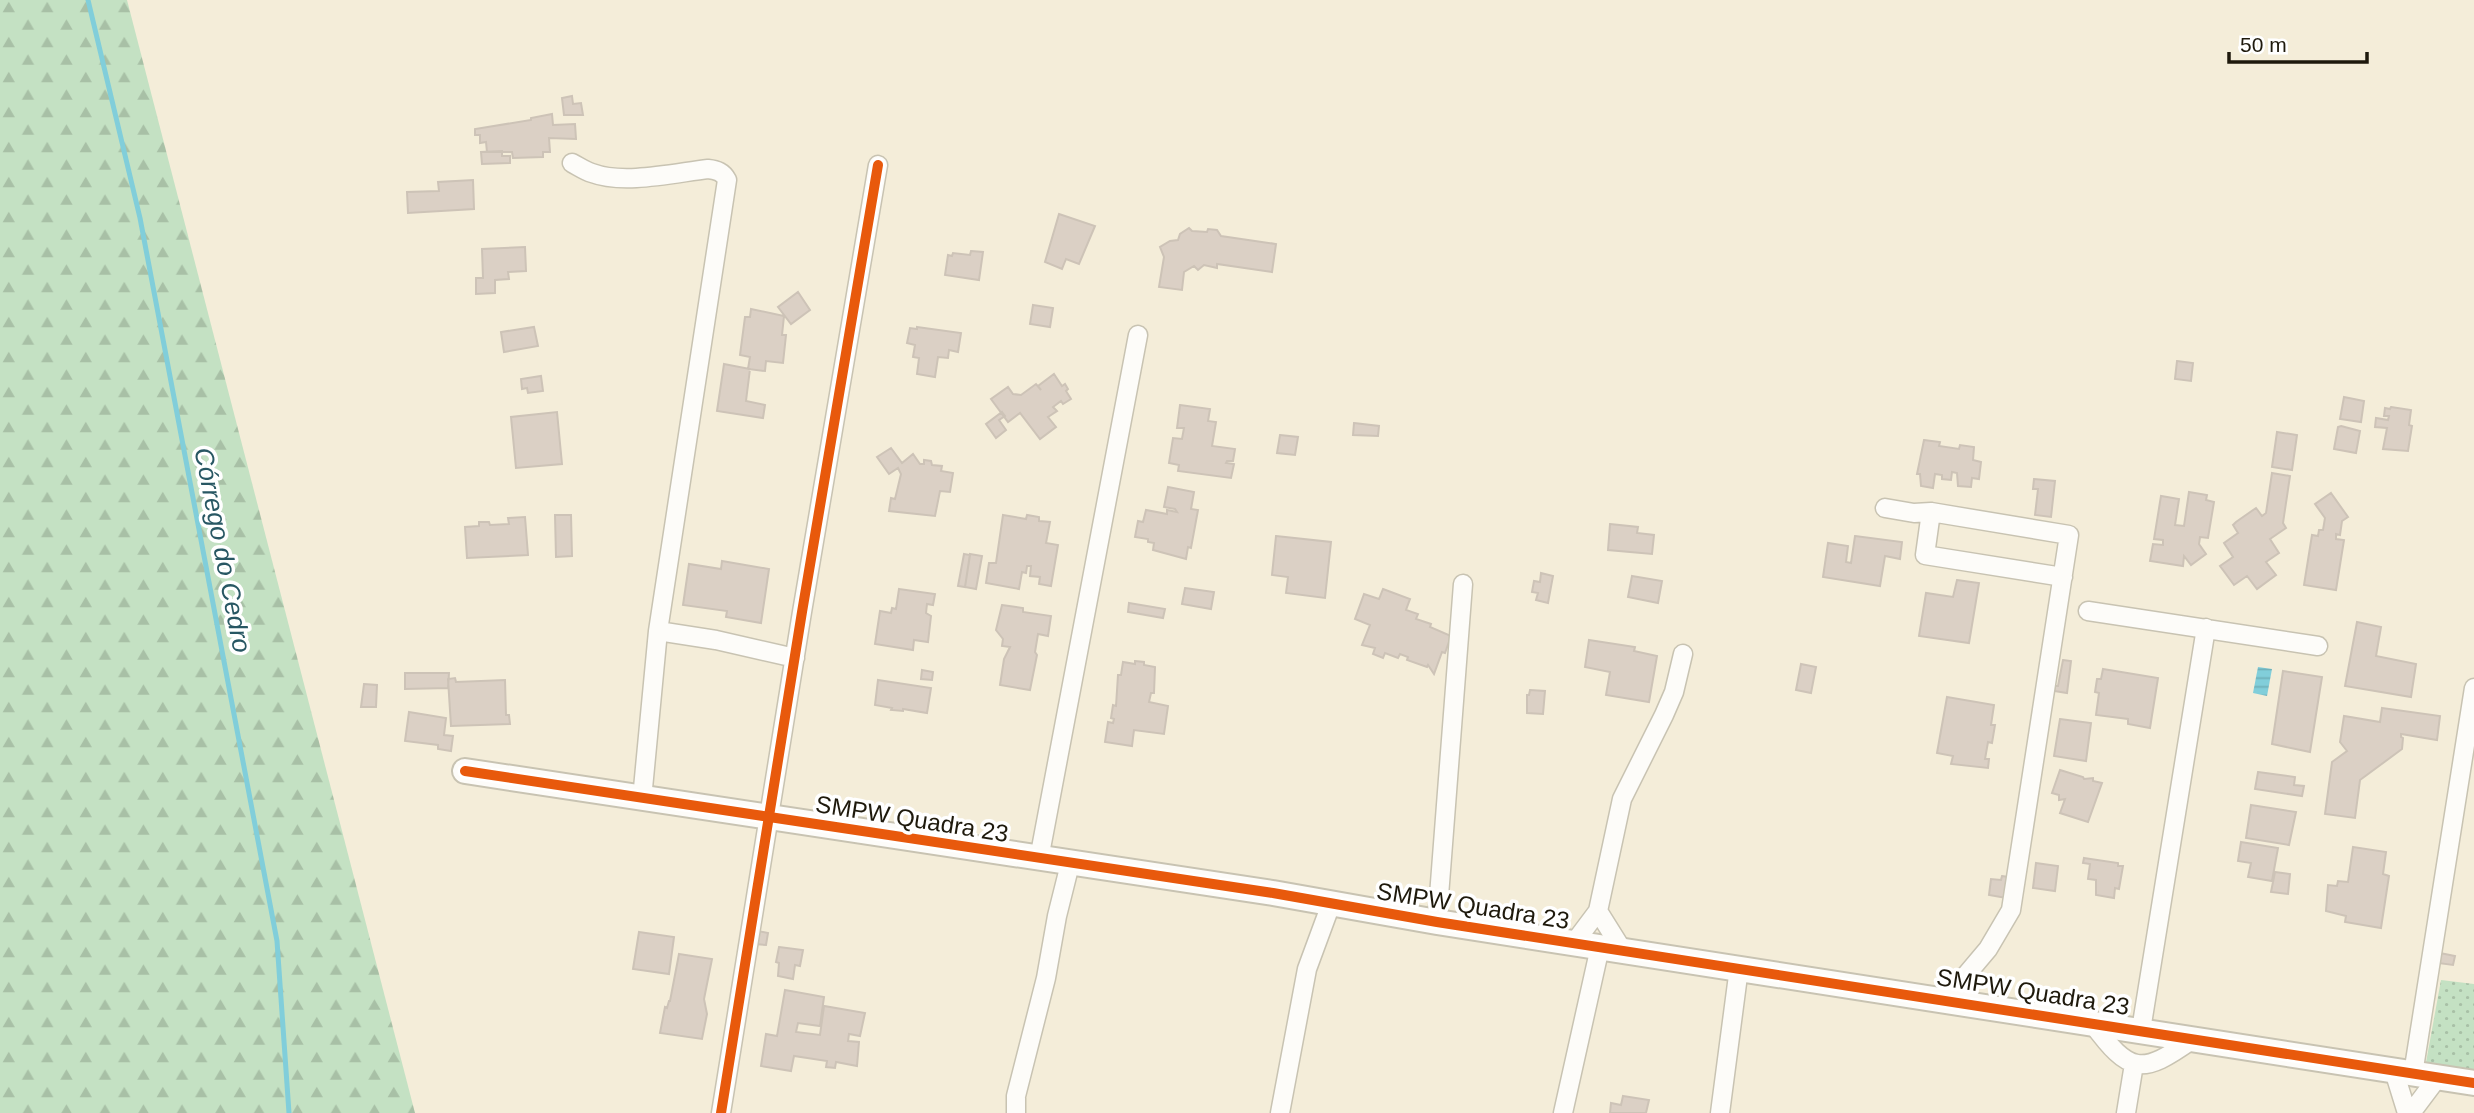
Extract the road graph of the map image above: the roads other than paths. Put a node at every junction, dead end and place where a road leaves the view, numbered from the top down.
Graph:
1 (572, 163) dead end
2 (878, 165) dead end
3 (1138, 335) dead end
4 (1885, 508) dead end
5 (1931, 512) junction
6 (2063, 577) junction
7 (1463, 584) dead end
8 (2088, 611) dead end
9 (2206, 628) junction
10 (658, 631) junction
11 (2318, 646) dead end
12 (1683, 654) dead end
13 (795, 658) junction
14 (2474, 688) edge
15 (465, 771) dead end
16 (642, 799) junction
17 (770, 818) junction
18 (1039, 859) junction
19 (1070, 864) junction
20 (1331, 904) junction
21 (1598, 911) junction
22 (1437, 922) junction
23 (1574, 943) junction
24 (1612, 949) junction
25 (1740, 968) junction
26 (1945, 1000) junction
27 (2092, 1023) junction
28 (2141, 1030) junction
29 (2193, 1039) junction
30 (2134, 1064) junction
31 (2404, 1072) junction
32 (2438, 1077) junction
33 (2474, 1083) edge
34 (721, 1113) edge
35 (1016, 1113) edge
36 (1280, 1113) edge
37 (1563, 1113) edge
38 (1720, 1113) edge
39 (2126, 1113) edge
40 (2409, 1113) edge

1 - 10 street
2 - 13 street
3 - 18 street
4 - 5 street
5 - 6 street
5 - 6 street
6 - 26 street
7 - 22 street
8 - 9 street
9 - 11 street
9 - 28 street
10 - 13 street
10 - 16 street
12 - 21 street
13 - 17 street
14 - 31 street
15 - 16 street, SMPW Quadra 23
16 - 17 street, SMPW Quadra 23
17 - 18 street, SMPW Quadra 23
17 - 34 street
18 - 19 street, SMPW Quadra 23
19 - 20 street, SMPW Quadra 23
19 - 35 street
20 - 22 street, SMPW Quadra 23
20 - 36 street
21 - 23 street
21 - 24 street
22 - 23 street, SMPW Quadra 23
23 - 24 street, SMPW Quadra 23
24 - 25 street, SMPW Quadra 23
24 - 37 street
25 - 26 street, SMPW Quadra 23
25 - 38 street
26 - 27 street, SMPW Quadra 23
27 - 28 street, SMPW Quadra 23
27 - 30 street
28 - 29 street, SMPW Quadra 23
29 - 30 street
29 - 31 street, SMPW Quadra 23
30 - 39 street
31 - 32 street, SMPW Quadra 23
31 - 40 street
32 - 33 street, SMPW Quadra 23
32 - 40 street

